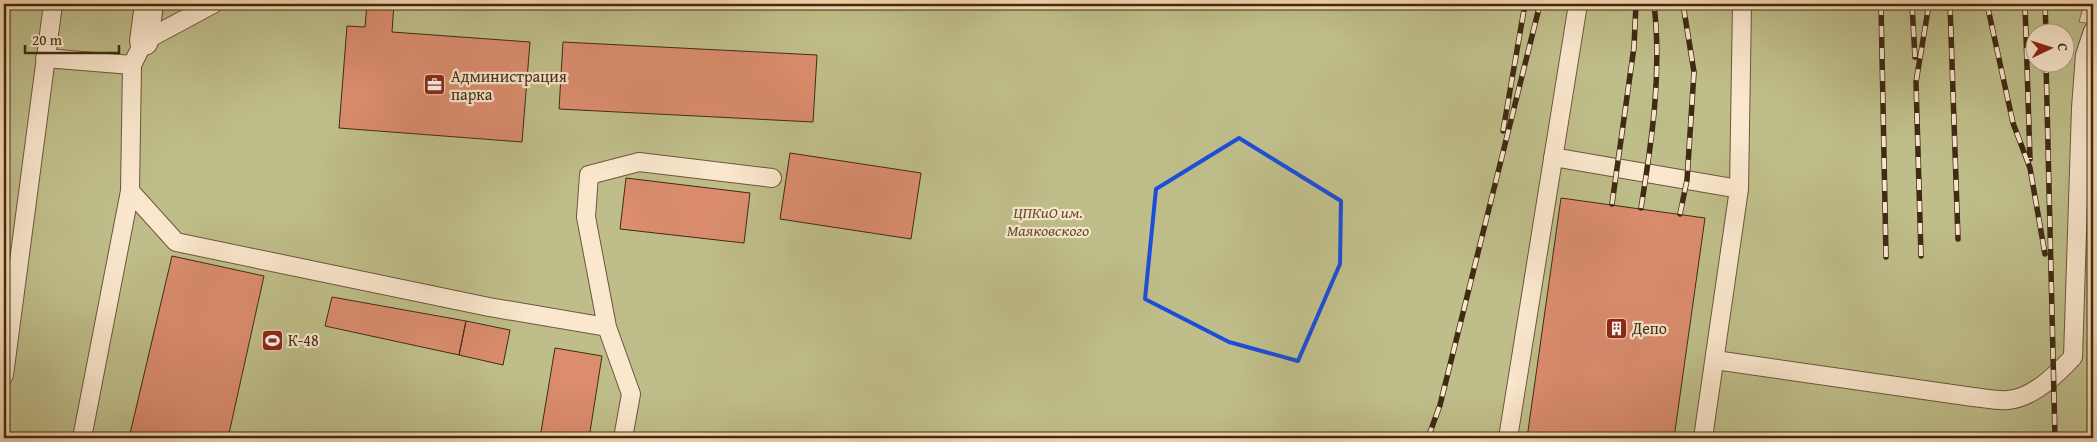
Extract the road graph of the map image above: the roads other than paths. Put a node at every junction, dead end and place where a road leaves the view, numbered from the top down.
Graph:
1 (54, 4) edge
2 (149, 4) edge
3 (213, 4) edge
4 (1578, 4) edge
5 (1742, 4) edge
6 (2093, 31) edge
7 (138, 53) junction
8 (45, 58) junction
9 (1553, 157) junction
10 (772, 178) dead end
11 (1739, 189) junction
12 (130, 191) junction
13 (606, 327) junction
14 (1715, 360) junction
15 (4, 375) edge
16 (82, 438) edge
17 (623, 438) edge
18 (1508, 438) edge
19 (1703, 438) edge

1 - 8 lane
2 - 7 street
3 - 7 lane
4 - 9 lane
5 - 11 lane
6 - 14 lane
7 - 8 lane
7 - 12 lane
8 - 15 lane
9 - 11 lane
9 - 18 lane
10 - 13 lane
11 - 14 lane
12 - 13 lane
12 - 16 lane
13 - 17 lane
14 - 19 lane

